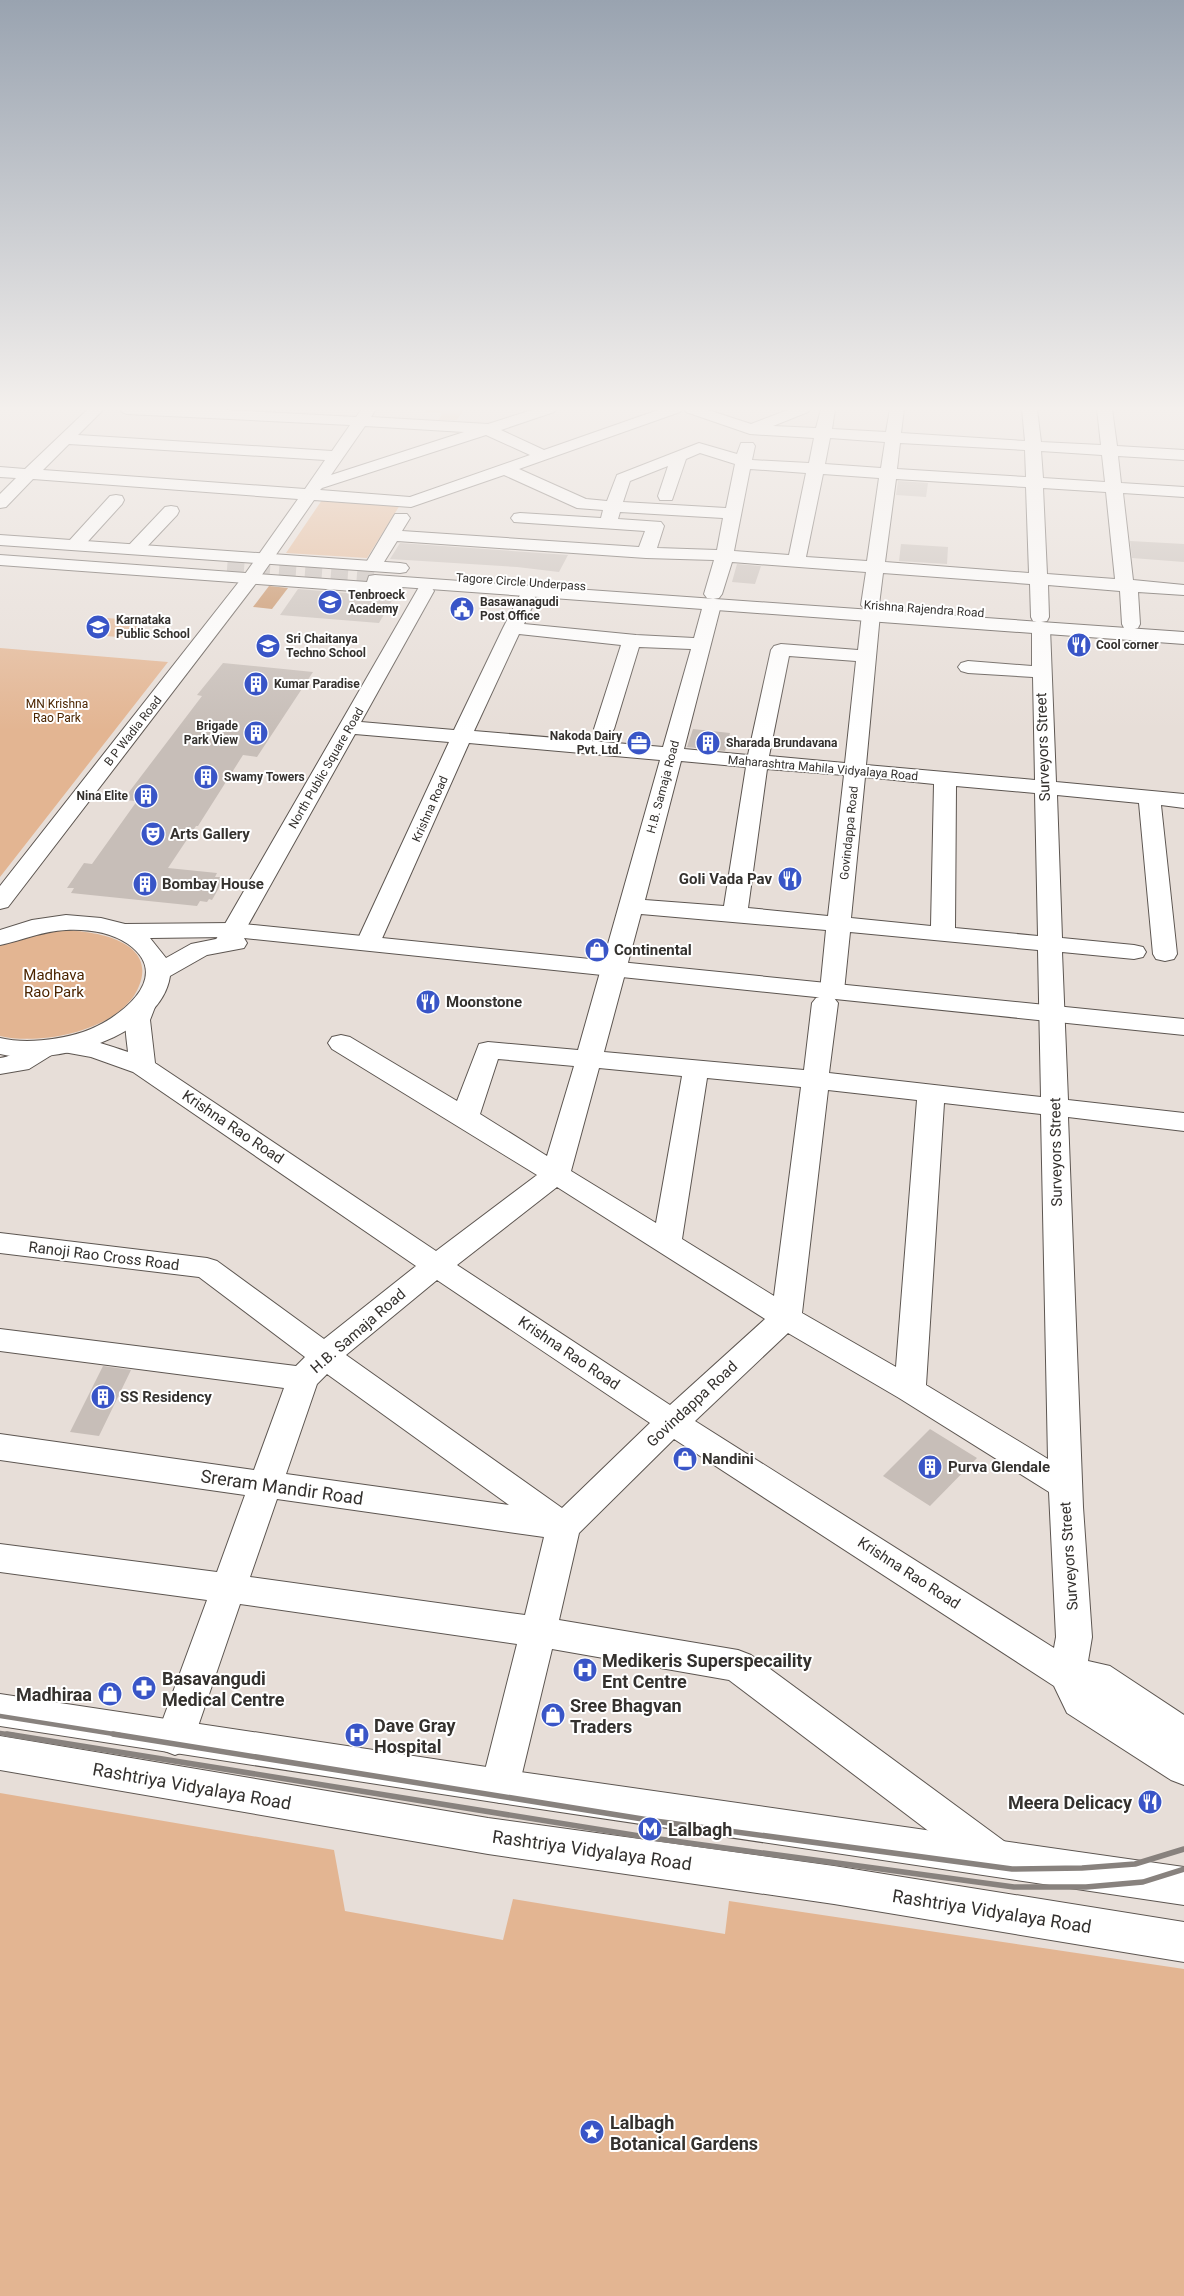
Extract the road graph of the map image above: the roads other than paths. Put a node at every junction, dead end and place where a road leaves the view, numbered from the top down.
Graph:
1 (101, 516) edge
2 (166, 516) edge
3 (294, 516) edge
4 (402, 516) edge
5 (525, 516) edge
6 (609, 516) edge
7 (732, 516) edge
8 (805, 516) edge
9 (882, 516) edge
10 (1035, 516) edge
11 (1116, 516) edge
12 (520, 518) junction
13 (607, 523) junction
14 (391, 534) junction
15 (466, 539) junction
16 (0, 540) edge
17 (0, 545) edge
18 (75, 545) junction
19 (136, 549) junction
20 (0, 552) edge
21 (646, 553) junction
22 (724, 557) junction
23 (265, 558) junction
24 (0, 560) edge
25 (796, 562) junction
26 (875, 568) junction
27 (225, 569) junction
28 (375, 573) junction
29 (1038, 579) junction
30 (246, 586) junction
31 (1129, 587) junction
32 (1184, 590) edge
33 (425, 591) junction
34 (669, 597) junction
35 (526, 599) junction
36 (713, 600) junction
37 (870, 610) junction
38 (1040, 622) junction
39 (1131, 624) junction
40 (512, 628) junction
41 (1184, 628) edge
42 (1175, 637) edge
43 (632, 640) junction
44 (701, 644) junction
45 (1184, 647) edge
46 (867, 656) junction
47 (968, 667) dead end
48 (1041, 672) junction
49 (350, 727) junction
50 (593, 736) junction
51 (462, 737) junction
52 (671, 756) junction
53 (757, 762) junction
54 (856, 770) junction
55 (944, 778) junction
56 (1044, 788) junction
57 (1149, 798) junction
58 (1184, 801) edge
59 (0, 902) edge
60 (631, 906) junction
61 (735, 914) junction
62 (0, 920) edge
63 (840, 924) junction
64 (47, 925) junction
65 (123, 931) junction
66 (943, 933) junction
67 (229, 936) junction
68 (0, 938) edge
69 (368, 943) junction
70 (1050, 944) junction
71 (1134, 952) dead end
72 (1165, 954) dead end
73 (159, 972) junction
74 (613, 975) junction
75 (828, 997) junction
76 (142, 1007) junction
77 (1053, 1020) junction
78 (1184, 1027) edge
79 (1184, 1040) edge
80 (341, 1043) dead end
81 (0, 1046) edge
82 (57, 1046) junction
83 (589, 1060) junction
84 (0, 1066) edge
85 (142, 1066) junction
86 (696, 1068) junction
87 (817, 1080) junction
88 (931, 1093) junction
89 (1055, 1106) junction
90 (465, 1117) junction
91 (1184, 1122) edge
92 (556, 1174) junction
93 (667, 1242) junction
94 (0, 1243) edge
95 (437, 1266) junction
96 (786, 1318) junction
97 (0, 1340) edge
98 (326, 1356) junction
99 (303, 1379) junction
100 (910, 1390) junction
101 (672, 1422) junction
102 (0, 1447) edge
103 (265, 1484) junction
104 (1065, 1485) junction
105 (564, 1527) junction
106 (0, 1558) edge
107 (228, 1588) junction
108 (538, 1632) junction
109 (1067, 1675) junction
110 (0, 1710) edge
111 (1184, 1734) edge
112 (175, 1738) junction
113 (0, 1753) edge
114 (1184, 1768) edge
115 (500, 1786) junction
116 (994, 1858) junction
117 (1184, 1886) edge
118 (1184, 1942) edge

1 - 18 street
2 - 19 street
3 - 23 street, B P Wadia Road
4 - 14 street
5 - 12 street
6 - 13 street
7 - 22 street, H.B. Samaja Road
8 - 25 street
9 - 26 street, Govindappa Road
10 - 29 street, Surveyors Street
11 - 31 street
12 - 13 street
12 - 15 street
13 - 21 street
14 - 15 street
14 - 28 street
15 - 21 street
16 - 18 street, Tagore Circle Underpass
17 - 27 street
18 - 19 street, Tagore Circle Underpass
19 - 23 street, Tagore Circle Underpass
20 - 27 street
21 - 22 street
22 - 25 street
22 - 36 street, H.B. Samaja Road
23 - 28 street, Tagore Circle Underpass
23 - 30 street, B P Wadia Road
24 - 27 street
25 - 26 street
26 - 29 street
26 - 37 street, Govindappa Road
27 - 30 street
28 - 34 street, Tagore Circle Underpass
29 - 31 street
29 - 38 street, Surveyors Street
30 - 33 street
30 - 59 street, B P Wadia Road
31 - 32 street
31 - 39 street
33 - 35 street
33 - 49 street, North Public Square Road
34 - 35 street
34 - 36 street, Krishna Rajendra Road
35 - 40 street, Krishna Road
36 - 37 street, Krishna Rajendra Road
36 - 44 street, H.B. Samaja Road
37 - 38 street, Krishna Rajendra Road
37 - 46 street, Govindappa Road
38 - 39 street, Krishna Rajendra Road
38 - 42 street, Krishna Rajendra Road
38 - 48 street, Surveyors Street
39 - 41 street, Krishna Rajendra Road
40 - 43 street
40 - 51 street, Krishna Road
42 - 45 street
43 - 44 street
43 - 50 street
44 - 52 street, H.B. Samaja Road
46 - 53 street
46 - 54 street, Govindappa Road
47 - 48 street
48 - 56 street, Surveyors Street
49 - 51 street, Maharashtra Mahila Vidyalaya Road
49 - 67 street, North Public Square Road
50 - 51 street, Maharashtra Mahila Vidyalaya Road
50 - 52 street, Maharashtra Mahila Vidyalaya Road
51 - 69 street, Krishna Road
52 - 53 street, Maharashtra Mahila Vidyalaya Road
52 - 60 street, H.B. Samaja Road
53 - 54 street, Maharashtra Mahila Vidyalaya Road
53 - 61 street
54 - 55 street, Maharashtra Mahila Vidyalaya Road
54 - 63 street, Govindappa Road
55 - 56 street, Maharashtra Mahila Vidyalaya Road
55 - 66 street
56 - 57 street, Maharashtra Mahila Vidyalaya Road
56 - 70 street, Surveyors Street
57 - 58 street, Maharashtra Mahila Vidyalaya Road
57 - 72 street
60 - 61 street
60 - 74 street, H.B. Samaja Road
61 - 63 street
62 - 64 street
63 - 66 street
63 - 75 street, Govindappa Road
64 - 65 street
64 - 68 street
65 - 67 street
65 - 73 street
66 - 70 street
67 - 69 street
67 - 73 street
67 - 74 street
69 - 74 street
70 - 71 street
70 - 77 street, Surveyors Street
73 - 76 street
74 - 75 street
74 - 83 street, H.B. Samaja Road
75 - 77 street
75 - 87 street, Govindappa Road
76 - 82 street
76 - 85 street
77 - 78 street
77 - 79 street
77 - 89 street, Surveyors Street
80 - 90 street
81 - 82 street
82 - 84 street
82 - 85 street, Krishna Rao Road
83 - 86 street
83 - 90 street
83 - 92 street, H.B. Samaja Road
85 - 95 street, Krishna Rao Road
86 - 87 street
86 - 93 street
87 - 88 street
87 - 96 street, Govindappa Road
88 - 89 street
88 - 100 street
89 - 91 street
89 - 104 street, Surveyors Street
90 - 92 street
92 - 93 street
92 - 95 street, H.B. Samaja Road
93 - 96 street
94 - 98 street, Ranoji Rao Cross Road
95 - 98 street, H.B. Samaja Road
95 - 101 street, Krishna Rao Road
96 - 100 street
96 - 101 street, Govindappa Road
97 - 99 street
98 - 99 street, H.B. Samaja Road
98 - 105 street
99 - 103 street, H.B. Samaja Road
100 - 104 street
101 - 105 street, Govindappa Road
101 - 109 street, Krishna Rao Road
102 - 103 street, Sreram Mandir Road
103 - 105 street, Sreram Mandir Road
103 - 107 street, H.B. Samaja Road
104 - 109 street, Surveyors Street
105 - 108 street
106 - 107 street
107 - 108 street
107 - 112 street, H.B. Samaja Road
108 - 115 street
108 - 116 street
109 - 111 street, Krishna Rao Road
109 - 114 street
110 - 112 street
112 - 115 street
113 - 118 street, Rashtriya Vidyalaya Road
115 - 116 street
116 - 117 street

